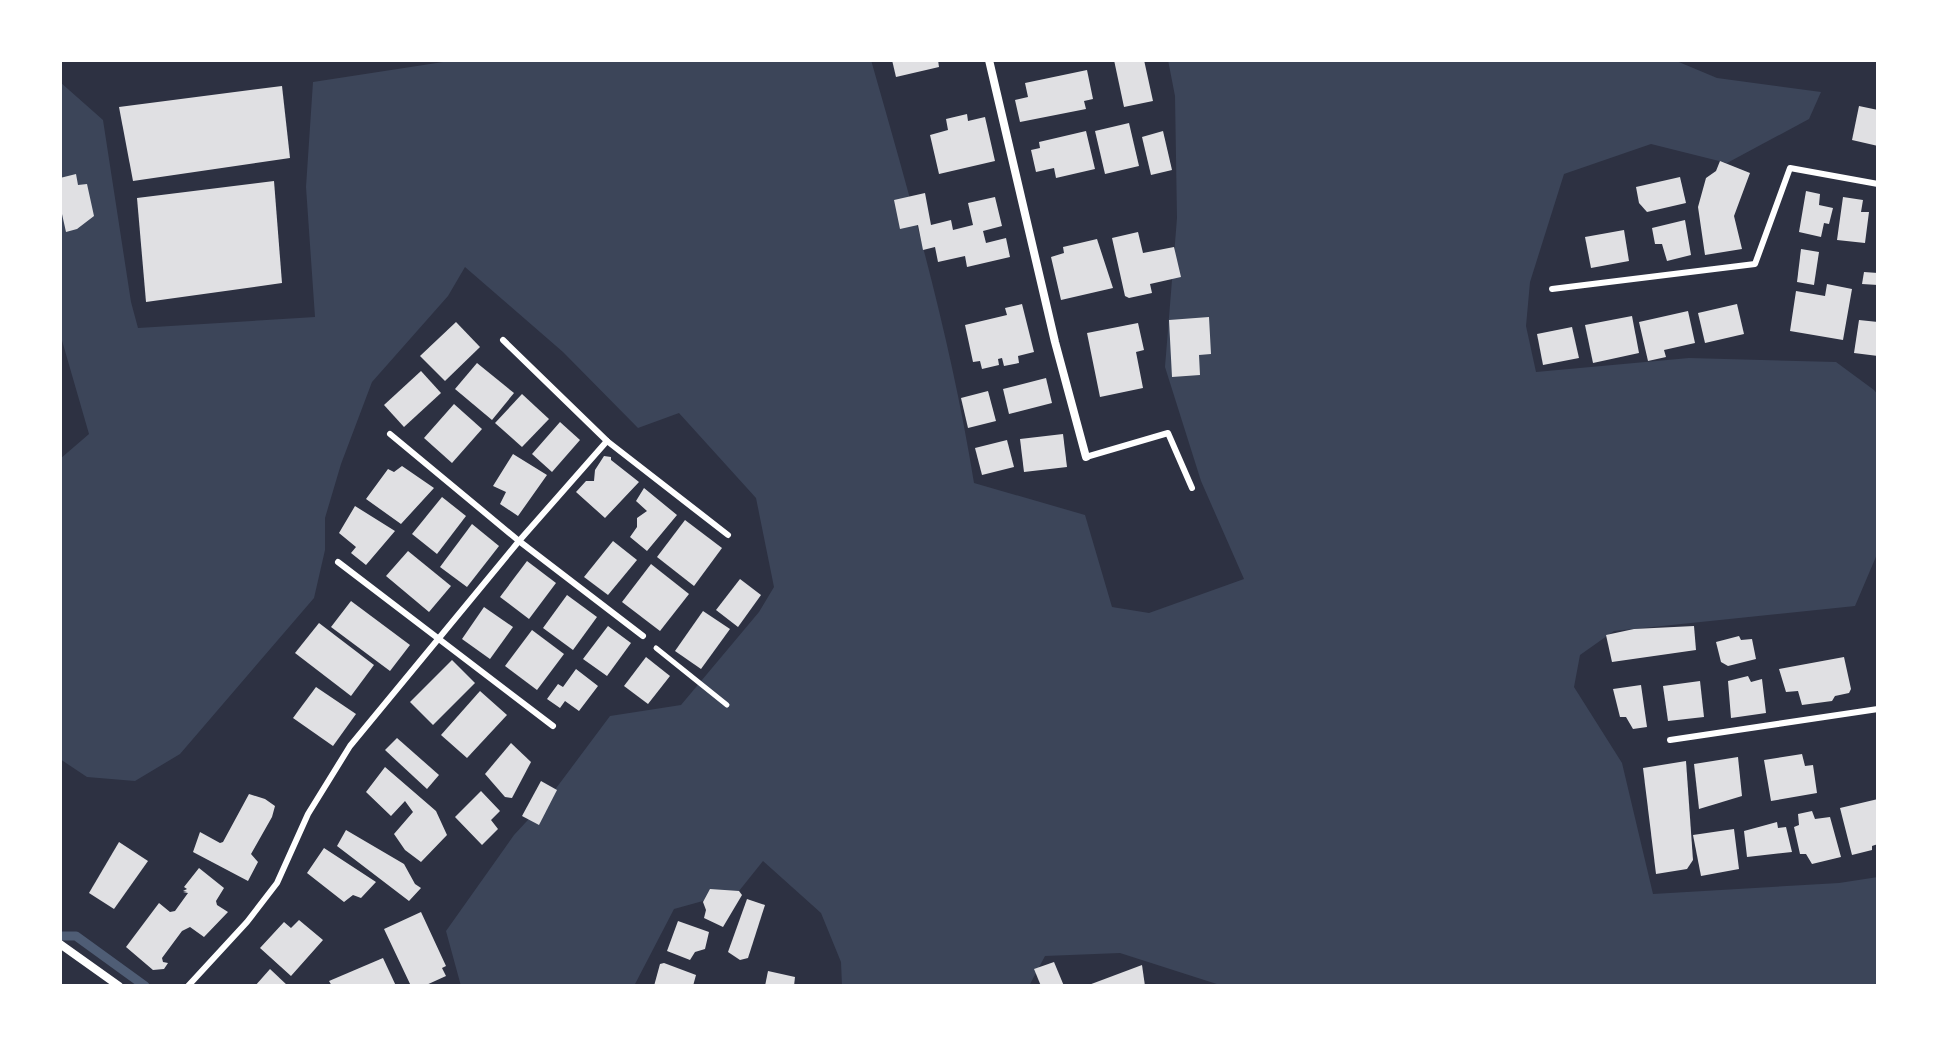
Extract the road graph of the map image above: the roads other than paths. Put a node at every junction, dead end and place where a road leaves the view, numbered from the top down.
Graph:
1 (989, 60) edge
2 (1878, 184) edge
3 (1552, 289) dead end
4 (503, 340) dead end
5 (390, 434) dead end
6 (607, 441) junction
7 (1086, 457) joint
8 (1192, 488) dead end
9 (728, 535) dead end
10 (519, 541) junction
11 (338, 562) dead end
12 (643, 636) road end
13 (438, 639) junction
14 (1878, 709) edge
15 (553, 726) dead end
16 (1670, 740) dead end
17 (60, 944) edge
18 (119, 986) edge
19 (188, 986) edge

1 - 7 street
2 - 3 lane
4 - 6 lane
5 - 10 lane
6 - 9 lane
6 - 10 lane
7 - 8 lane
10 - 12 lane
10 - 13 lane
11 - 13 lane
13 - 15 lane
13 - 19 lane
14 - 16 lane
17 - 18 street

